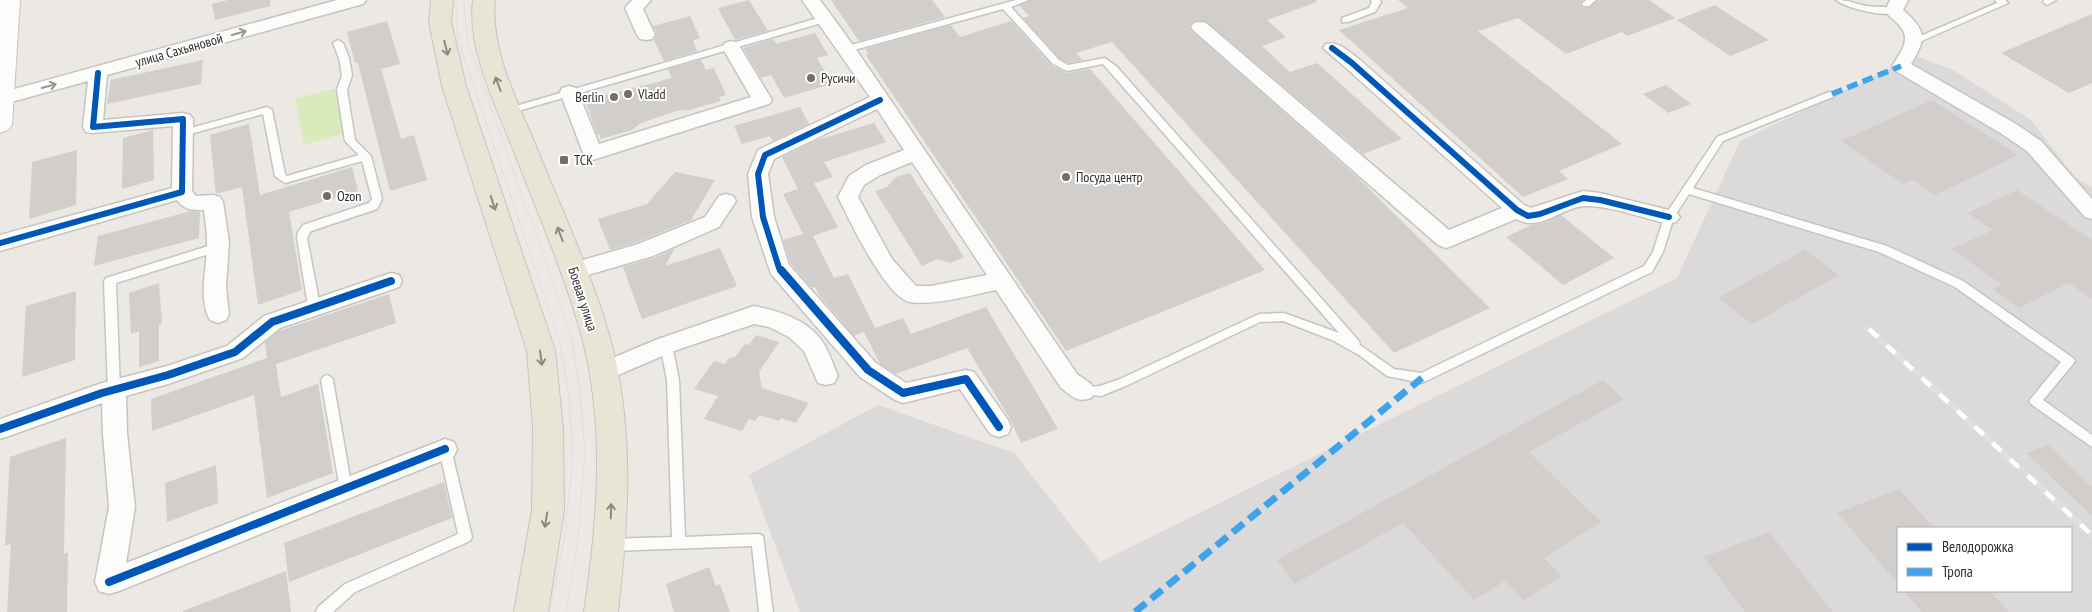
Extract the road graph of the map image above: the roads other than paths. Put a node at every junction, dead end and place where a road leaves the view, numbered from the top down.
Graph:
1 (9, 0) edge
2 (357, 0) edge
3 (442, 0) edge
4 (484, 0) edge
5 (642, 0) edge
6 (811, 0) edge
7 (1375, 0) edge
8 (1840, 0) edge
9 (1999, 0) edge
10 (1021, 1) edge
11 (1005, 6) junction
12 (1896, 6) edge
13 (825, 19) junction
14 (1345, 20) dead end
15 (1200, 27) dead end
16 (646, 35) dead end
17 (1914, 42) junction
18 (338, 43) dead end
19 (730, 47) junction
20 (1332, 48) dead end
21 (847, 49) junction
22 (98, 73) junction
23 (569, 92) junction
24 (1832, 94) dead end
25 (1, 99) edge
26 (880, 100) junction
27 (508, 111) junction
28 (0, 125) edge
29 (182, 133) junction
30 (916, 153) junction
31 (366, 156) junction
32 (1687, 190) junction
33 (182, 192) junction
34 (726, 201) dead end
35 (1517, 210) junction
36 (2092, 212) edge
37 (1669, 218) junction
38 (0, 243) edge
39 (218, 247) junction
40 (574, 272) junction
41 (391, 281) dead end
42 (1000, 281) junction
43 (314, 306) junction
44 (218, 314) dead end
45 (666, 345) junction
46 (1363, 352) junction
47 (604, 372) junction
48 (826, 376) dead end
49 (327, 380) dead end
50 (114, 390) junction
51 (1083, 391) joint
52 (999, 428) dead end
53 (0, 429) edge
54 (2092, 442) edge
55 (445, 449) joint
56 (346, 489) junction
57 (679, 542) junction
58 (610, 544) junction
59 (322, 612) edge
60 (531, 612) edge
61 (601, 612) edge
62 (766, 612) edge

1 - 25 street
22 -> 2 street, улица Сахьяновой
3 -> 60 main road
27 -> 4 main road, Боевая улица
5 - 16 street
6 - 13 street
7 - 14 lane
8 - 12 lane
9 - 17 lane
10 - 11 lane
11 - 21 lane
11 - 46 lane
12 - 17 street
13 - 19 lane
13 - 21 street
15 - 35 street
17 - 36 street
18 - 31 lane
19 - 23 lane
19 - 23 street
20 - 35 street
21 - 26 street
25 -> 22 street, улица Сахьяновой
22 - 29 street
23 - 27 lane
24 - 32 lane
25 - 28 street
26 - 30 street
26 - 52 street
40 -> 27 main road, Боевая улица
29 - 31 lane
29 - 33 street
30 - 42 street
30 - 42 street
31 - 43 lane
32 - 37 lane
32 - 54 lane
33 - 38 street
33 - 39 street
34 - 40 street
35 - 37 street
37 - 46 lane
39 - 44 street
39 - 50 lane
40 - 47 main road, Боевая улица
41 - 43 street
42 - 51 street
43 - 50 street
45 - 47 street
45 - 48 street
45 - 57 lane
46 - 51 lane
58 -> 47 main road, Боевая улица
49 - 56 lane
50 - 53 street
50 - 56 street
55 - 56 street
55 - 59 lane
57 - 58 lane
57 - 62 lane
58 - 61 main road, Боевая улица

